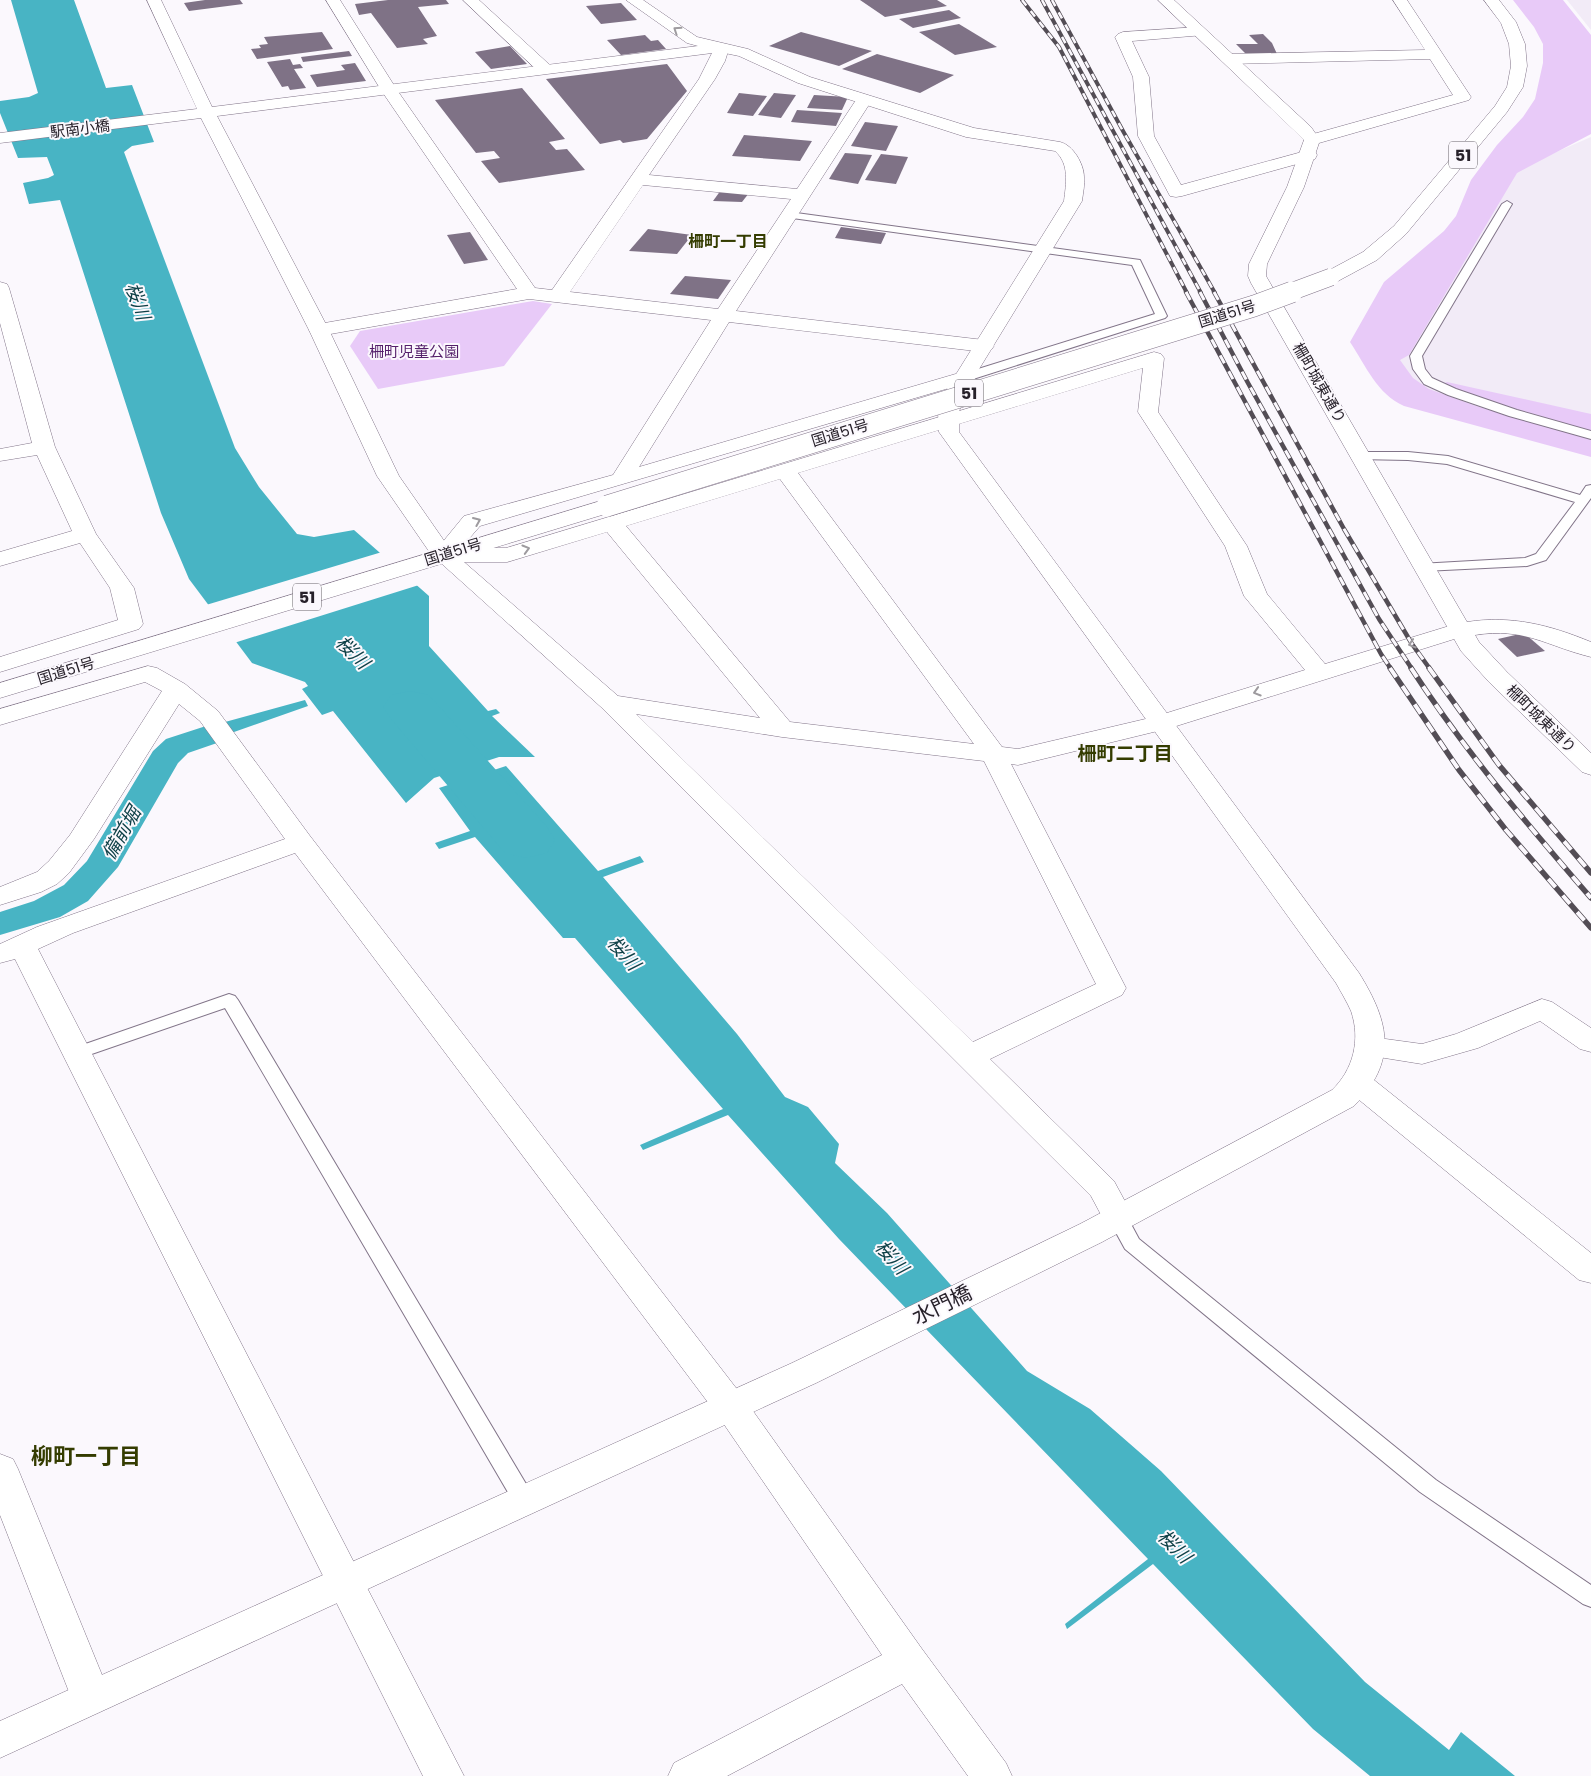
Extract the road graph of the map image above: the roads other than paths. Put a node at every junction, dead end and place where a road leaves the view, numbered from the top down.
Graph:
1 (154, 0) edge
2 (333, 0) edge
3 (470, 0) edge
4 (633, 0) edge
5 (1165, 0) edge
6 (1400, 0) edge
7 (1491, 0) edge
8 (700, 26) dead end
9 (1199, 32) junction
10 (721, 48) junction
11 (1435, 54) junction
12 (1228, 59) junction
13 (546, 70) junction
14 (389, 90) junction
15 (864, 100) junction
16 (207, 113) junction
17 (0, 138) edge
18 (1310, 148) junction
19 (638, 179) junction
20 (802, 195) junction
21 (1507, 204) dead end
22 (790, 215) junction
23 (1044, 249) junction
24 (0, 288) edge
25 (529, 292) junction
26 (558, 295) junction
27 (723, 316) junction
28 (319, 330) junction
29 (984, 346) junction
30 (966, 377) junction
31 (947, 421) junction
32 (1591, 435) edge
33 (44, 447) junction
34 (0, 455) edge
35 (1361, 456) junction
36 (785, 470) junction
37 (621, 480) junction
38 (1591, 489) edge
39 (1583, 500) junction
40 (609, 515) junction
41 (85, 534) junction
42 (443, 555) junction
43 (0, 559) edge
44 (1424, 567) junction
45 (1459, 630) junction
46 (1591, 650) edge
47 (0, 665) edge
48 (1320, 673) junction
49 (176, 689) junction
50 (0, 691) edge
51 (610, 702) junction
52 (0, 717) edge
53 (1161, 722) junction
54 (782, 729) junction
55 (993, 753) junction
56 (1591, 767) edge
57 (301, 842) junction
58 (0, 896) edge
59 (12, 950) edge
60 (1591, 1042) edge
61 (1371, 1047) junction
62 (77, 1053) junction
63 (970, 1056) junction
64 (1358, 1082) junction
65 (1118, 1218) junction
66 (1591, 1271) edge
67 (731, 1407) junction
68 (0, 1469) edge
69 (524, 1500) junction
70 (345, 1582) junction
71 (1591, 1597) edge
72 (908, 1661) junction
73 (92, 1697) junction
74 (0, 1740) edge
75 (700, 1773) edge
76 (444, 1776) edge
77 (992, 1776) edge

1 - 16 main road
2 - 14 main road
3 - 13 main road
10 -> 4 main road
5 - 9 main road
6 - 11 main road
7 - 40 main road, 国道51号 / 51, bridge
8 - 10 main road
9 - 12 main road
9 - 18 main road
10 - 13 main road, 駅南小橋
10 - 15 main road
10 - 19 main road
11 - 12 main road
11 - 18 main road
12 - 18 main road
13 - 14 main road, 駅南小橋
14 - 16 main road, 駅南小橋
14 - 25 main road
15 - 20 main road
15 - 23 main road
16 - 17 main road, 駅南小橋
16 - 28 main road
18 - 35 main road, 柵町城東通り
19 - 20 main road
19 - 26 main road
20 - 22 main road
21 - 32 lane
22 - 23 lane
22 - 27 main road
23 - 29 main road
23 - 30 lane
24 - 33 main road
25 - 26 main road
25 - 28 main road
26 - 27 main road
27 - 29 main road
27 - 37 main road
28 - 42 main road
29 - 30 main road
30 - 31 main road
30 - 37 main road
31 - 36 main road
31 - 48 main road
31 - 53 main road
33 - 34 main road
33 - 41 main road
35 - 39 lane
35 - 44 main road, 柵町城東通り
36 - 40 main road
36 - 55 main road
42 -> 37 main road
38 - 39 lane
39 - 44 lane
40 - 42 main road, 国道51号
40 - 54 main road
41 - 43 main road
41 - 47 main road
42 - 50 main road, 国道51号 / 51
42 - 51 main road
44 - 45 main road, 柵町城東通り
45 - 46 main road
45 -> 48 main road
45 - 56 main road, 柵町城東通り
48 -> 53 main road
49 - 52 main road
49 - 57 main road
49 - 58 main road
51 - 54 main road
51 - 63 main road
53 - 55 main road
53 - 61 main road
54 - 55 main road
55 - 63 main road
57 - 59 main road
57 - 67 main road
59 - 62 main road
60 - 61 main road
61 - 64 main road
62 - 69 lane
62 - 70 main road
63 - 65 main road
64 - 65 main road, 水門橋
64 - 66 main road
65 - 67 main road, 水門橋
65 - 71 lane
67 - 69 main road, 水門橋
67 - 72 main road
68 - 73 main road
69 - 70 main road, 水門橋
70 - 73 main road, 水門橋
70 - 76 main road
72 - 75 main road
72 - 77 main road
73 - 74 main road, 水門橋

